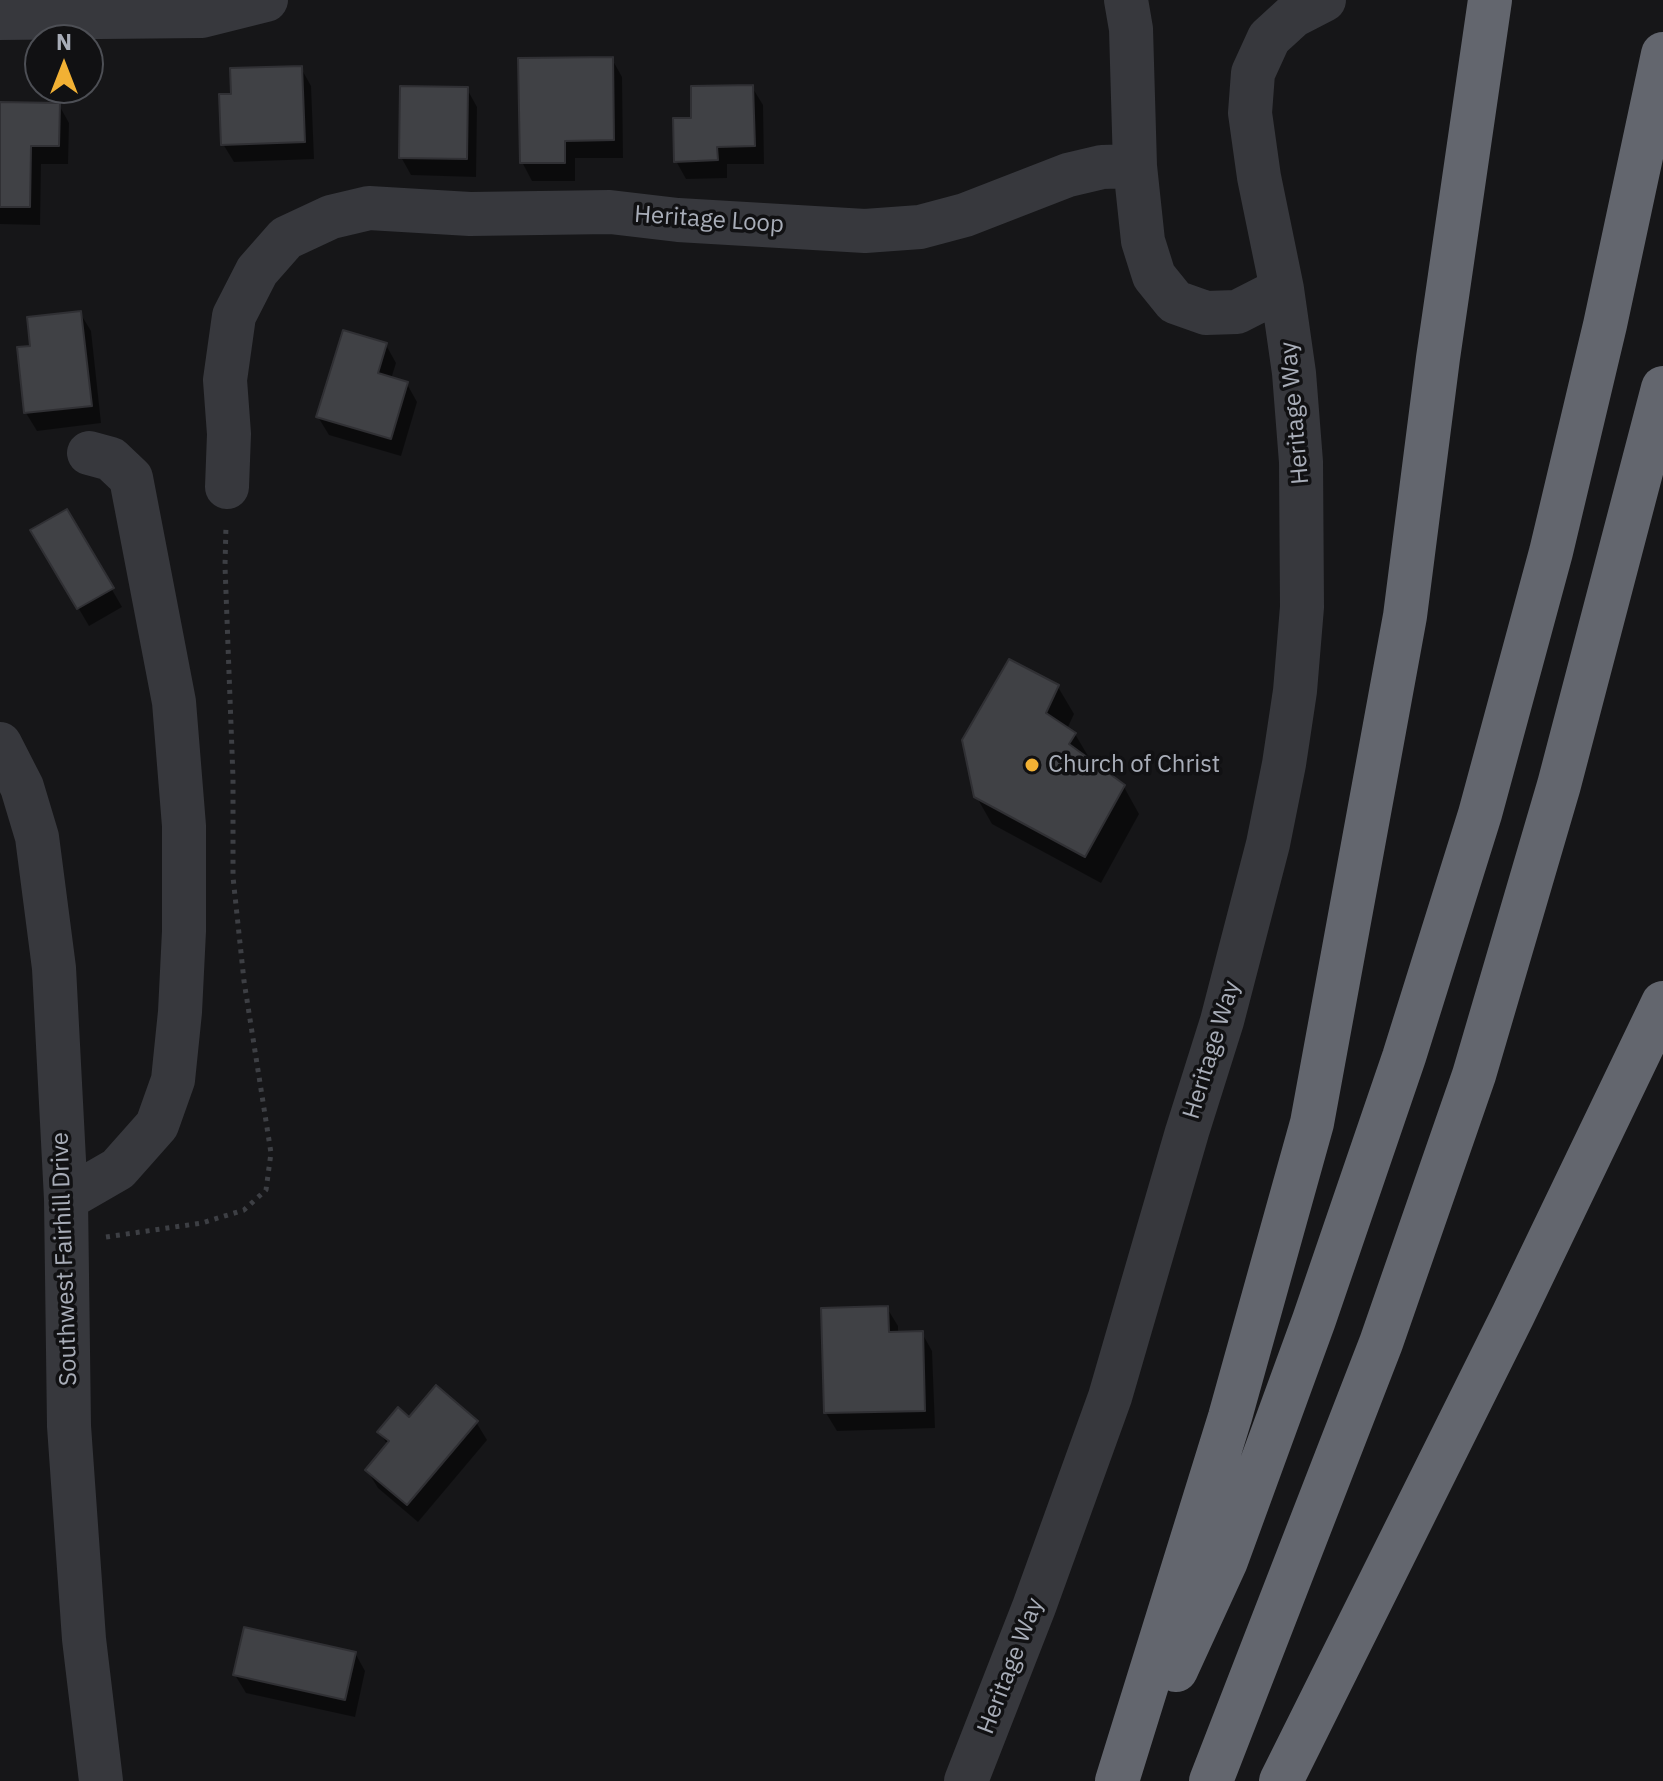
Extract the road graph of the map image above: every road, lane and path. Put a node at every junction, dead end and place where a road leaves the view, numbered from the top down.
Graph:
1 (266, 0) edge
2 (1126, 0) edge
3 (1324, 0) edge
4 (1490, 0) edge
5 (0, 18) edge
6 (1663, 54) edge
7 (1135, 166) junction
8 (1282, 289) junction
9 (1663, 388) edge
10 (89, 453) dead end
11 (227, 487) dead end
12 (0, 744) edge
13 (1663, 1003) edge
14 (66, 1199) junction
15 (101, 1781) edge
16 (966, 1781) edge
17 (1117, 1781) edge
18 (1125, 1781) edge
19 (1211, 1781) edge
20 (1281, 1781) edge

1 - 5 street
2 - 7 street
3 - 8 street, Heritage Way
4 - 17 highway
6 - 18 highway
7 - 8 street
7 - 11 street, Heritage Loop
8 - 16 street, Heritage Way
9 - 19 highway
10 - 14 street
12 - 14 street, Southwest Fairhill Drive
13 - 20 highway
14 - 15 street, Southwest Fairhill Drive

